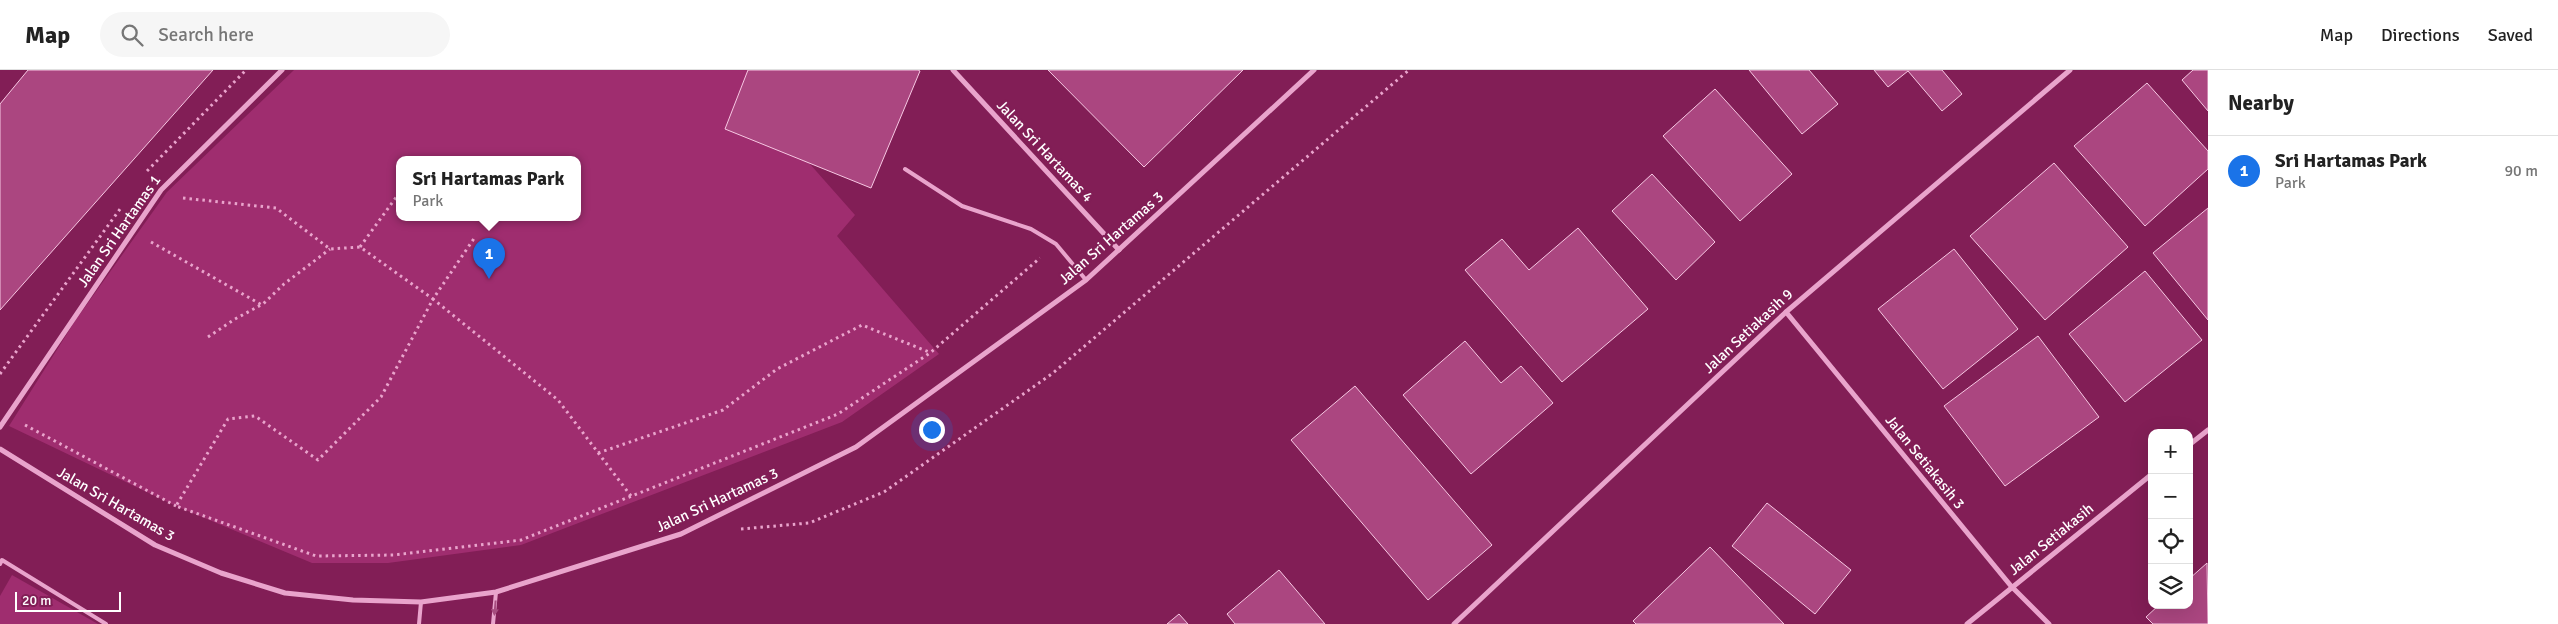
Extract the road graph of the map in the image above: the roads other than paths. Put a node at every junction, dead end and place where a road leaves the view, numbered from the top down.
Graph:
1 (282, 70) edge
2 (953, 70) edge
3 (1314, 70) edge
4 (2070, 70) edge
5 (905, 169) dead end
6 (1119, 250) junction
7 (1086, 280) junction
8 (1786, 312) junction
9 (0, 427) edge
10 (2208, 430) edge
11 (2193, 441) edge
12 (0, 449) edge
13 (2148, 477) edge
14 (0, 564) edge
15 (2011, 586) junction
16 (496, 592) junction
17 (421, 602) junction
18 (106, 624) edge
19 (419, 624) edge
20 (493, 624) edge
21 (1454, 624) edge
22 (1968, 624) edge
23 (2049, 624) edge

1 - 9 street, Jalan Sri Hartamas 1
2 - 6 street, Jalan Sri Hartamas 4
3 - 6 street, Jalan Sri Hartamas 3
4 - 8 street, Jalan Setiakasih 9
5 - 7 lane
6 - 7 street, Jalan Sri Hartamas 3
7 - 16 street, Jalan Sri Hartamas 3
8 - 15 street, Jalan Setiakasih 3
8 - 21 street, Jalan Setiakasih 9
10 - 11 street
12 - 17 street, Jalan Sri Hartamas 3
13 - 15 street, Jalan Setiakasih
14 - 18 lane
15 - 22 street, Jalan Setiakasih
15 - 23 street, Jalan Setiakasih 3
16 - 17 street, Jalan Sri Hartamas 3
16 -> 20 lane
17 - 19 lane

